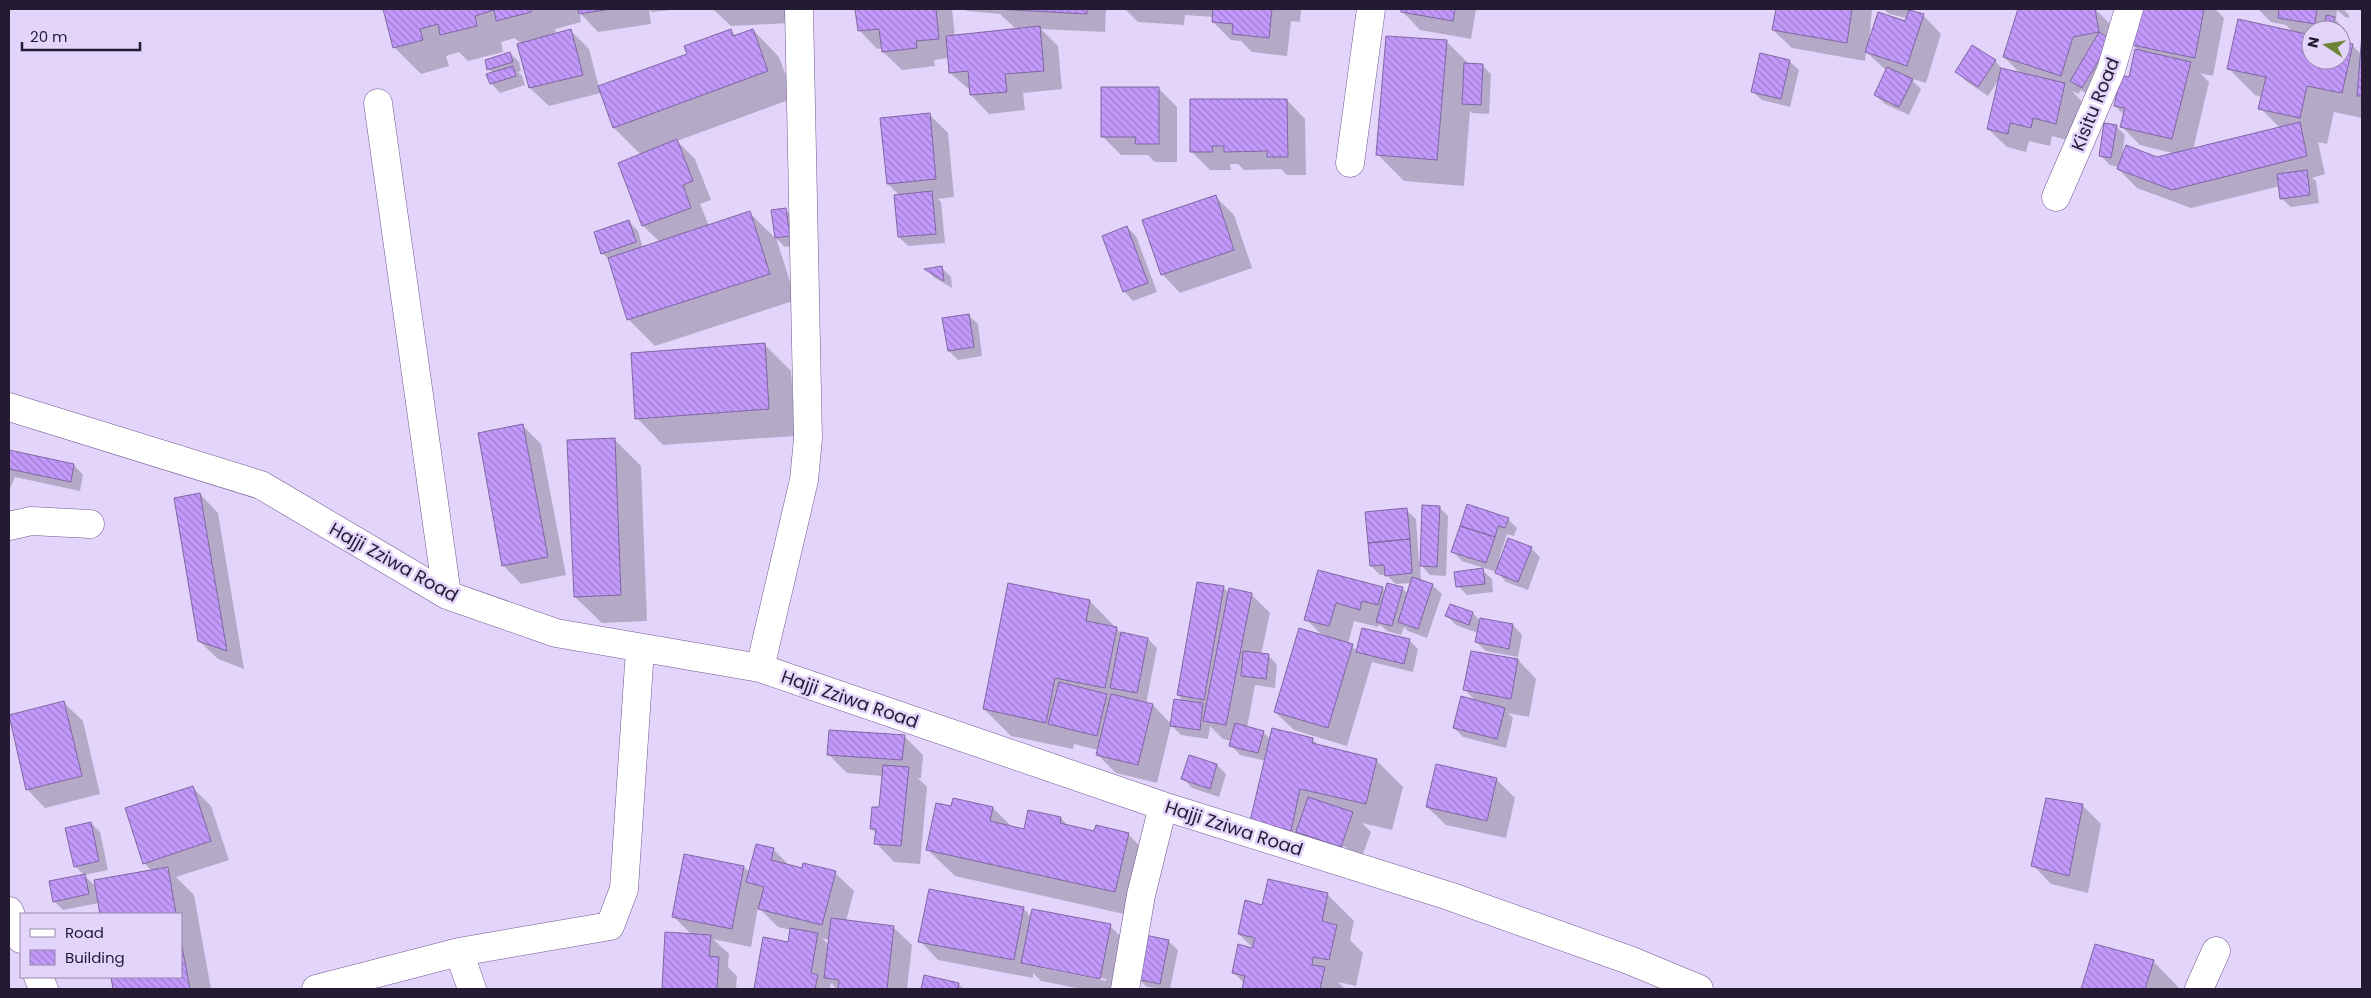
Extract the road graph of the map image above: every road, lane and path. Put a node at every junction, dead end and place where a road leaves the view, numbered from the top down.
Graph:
1 (799, 9) edge
2 (1371, 9) edge
3 (2128, 9) edge
4 (378, 103) dead end
5 (1350, 163) dead end
6 (2056, 197) dead end
7 (9, 407) edge
8 (90, 524) dead end
9 (9, 526) edge
10 (447, 596) junction
11 (640, 648) junction
12 (760, 668) junction
13 (1163, 806) junction
14 (9, 911) edge
15 (20, 937) edge
16 (2216, 951) dead end
17 (458, 952) junction
18 (316, 989) edge
19 (472, 989) edge
20 (1125, 989) edge
21 (1699, 989) edge
22 (2199, 989) edge

1 - 12 street
2 - 5 street
3 - 6 street, Kisitu Road
4 - 10 street
7 - 10 street, Hajji Zziwa Road
8 - 9 street
10 - 11 street, Hajji Zziwa Road
11 - 12 street, Hajji Zziwa Road
11 - 17 street
12 - 13 street, Hajji Zziwa Road
13 - 20 street
13 - 21 street, Hajji Zziwa Road
14 - 15 street
16 - 22 street
17 - 18 street
17 - 19 street

